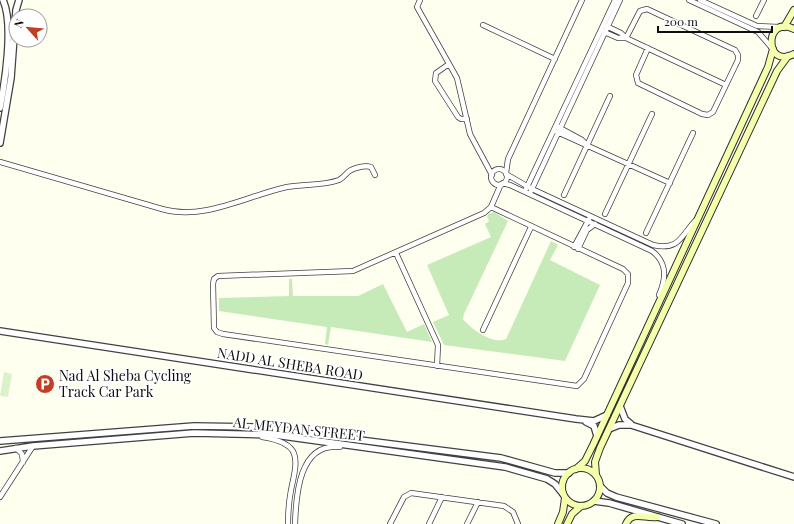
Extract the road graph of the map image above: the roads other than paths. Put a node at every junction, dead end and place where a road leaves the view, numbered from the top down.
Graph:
1 (3, 0) edge
2 (19, 0) edge
3 (420, 0) edge
4 (582, 0) edge
5 (614, 0) edge
6 (620, 0) edge
7 (689, 0) edge
8 (700, 0) edge
9 (763, 0) edge
10 (794, 10) edge
11 (756, 16) dead end
12 (483, 25) dead end
13 (605, 26) junction
14 (782, 27) junction
15 (794, 29) edge
16 (603, 31) junction
17 (626, 38) junction
18 (648, 48) junction
19 (772, 48) junction
20 (793, 55) edge
21 (555, 59) junction
22 (449, 64) junction
23 (726, 85) junction
24 (610, 96) dead end
25 (0, 108) edge
26 (652, 114) dead end
27 (467, 119) junction
28 (557, 129) junction
29 (693, 133) dead end
30 (0, 143) edge
31 (587, 145) junction
32 (508, 159) junction
33 (0, 162) edge
34 (486, 162) junction
35 (628, 164) junction
36 (499, 169) junction
37 (506, 173) junction
38 (375, 175) dead end
39 (492, 175) junction
40 (493, 181) junction
41 (670, 183) junction
42 (502, 184) junction
43 (528, 190) junction
44 (495, 195) junction
45 (564, 195) dead end
46 (491, 207) junction
47 (604, 214) dead end
48 (699, 217) junction
49 (587, 220) junction
50 (595, 224) junction
51 (611, 226) junction
52 (531, 227) junction
53 (646, 233) dead end
54 (576, 248) junction
55 (396, 253) junction
56 (658, 303) junction
57 (483, 330) dead end
58 (0, 331) edge
59 (437, 366) junction
60 (620, 406) junction
61 (607, 415) junction
62 (576, 419) junction
63 (631, 425) junction
64 (609, 429) junction
65 (253, 434) junction
66 (597, 436) junction
67 (0, 441) edge
68 (351, 445) junction
69 (33, 446) junction
70 (16, 448) junction
71 (0, 451) edge
72 (23, 462) junction
73 (576, 469) junction
74 (569, 473) junction
75 (596, 475) junction
76 (794, 477) edge
77 (600, 486) junction
78 (564, 496) junction
79 (0, 497) edge
80 (442, 497) junction
81 (594, 501) junction
82 (478, 502) junction
83 (581, 506) junction
84 (656, 517) junction
85 (288, 524) edge
86 (295, 524) edge
87 (390, 524) edge
88 (429, 524) edge
89 (467, 524) edge
90 (518, 524) edge
91 (558, 524) edge
92 (567, 524) edge
93 (626, 524) edge
94 (682, 524) edge
95 (716, 524) edge

1 - 25 street
2 - 30 street
3 - 22 street
4 - 21 street
5 - 13 street
6 - 13 street
7 - 19 street
8 - 14 street
9 - 11 street
10 - 14 main road
12 - 21 street
13 - 16 street
13 - 17 street
14 - 15 main road
14 - 19 main road
16 - 17 street
16 - 28 street
17 - 18 street
17 - 23 street
18 - 23 street
18 - 23 street
19 - 20 main road
19 - 48 main road
20 - 60 main road
21 - 32 street
22 - 27 street
22 - 27 street
24 - 31 street
26 - 35 street
27 - 34 street
28 - 31 street
28 - 43 street
29 - 41 street
31 - 35 street
31 - 45 street
32 - 36 street
32 - 37 street
33 - 38 street
34 - 36 street
34 - 39 street
35 - 41 street
35 - 47 street
36 - 37 street
36 - 39 street
37 - 42 street
37 - 43 street
39 - 40 street
40 - 42 street
40 - 44 street
41 - 53 street
42 - 43 street
42 - 44 street
43 - 49 street
43 - 51 street
44 - 46 street
46 - 52 street
46 - 55 street
48 - 51 street
48 - 56 main road
49 - 50 street
49 - 51 street
49 - 54 street
50 - 54 street
50 - 56 street
52 - 54 street
52 - 57 street
54 - 59 street
55 - 59 street
55 - 59 street
56 - 61 main road
58 - 62 street, NADD AL SHEBA ROAD
60 - 63 street
60 - 64 main road
61 - 62 street, NADD AL SHEBA ROAD
61 - 66 main road
62 - 66 street, NADD AL SHEBA ROAD
63 - 64 street
63 - 76 street
64 - 75 main road
65 - 68 street, AL MEYDAN STREET
65 - 69 street, AL MEYDAN STREET
65 - 85 street
66 - 73 main road
67 - 74 street, AL MEYDAN STREET
68 - 78 street, AL MEYDAN STREET
68 - 86 street
69 - 70 street, AL MEYDAN STREET
69 - 72 street
70 - 71 street, AL MEYDAN STREET
70 - 72 street
72 - 79 street
73 - 74 main road
73 - 75 main road
74 - 78 main road
75 - 77 main road
77 - 81 main road
77 - 95 street
78 - 83 main road
78 - 91 main road
80 - 82 street
80 - 87 street
80 - 88 street
81 - 83 main road
81 - 84 street
82 - 89 street
82 - 90 street
83 - 92 main road
84 - 93 main road
84 - 94 street

